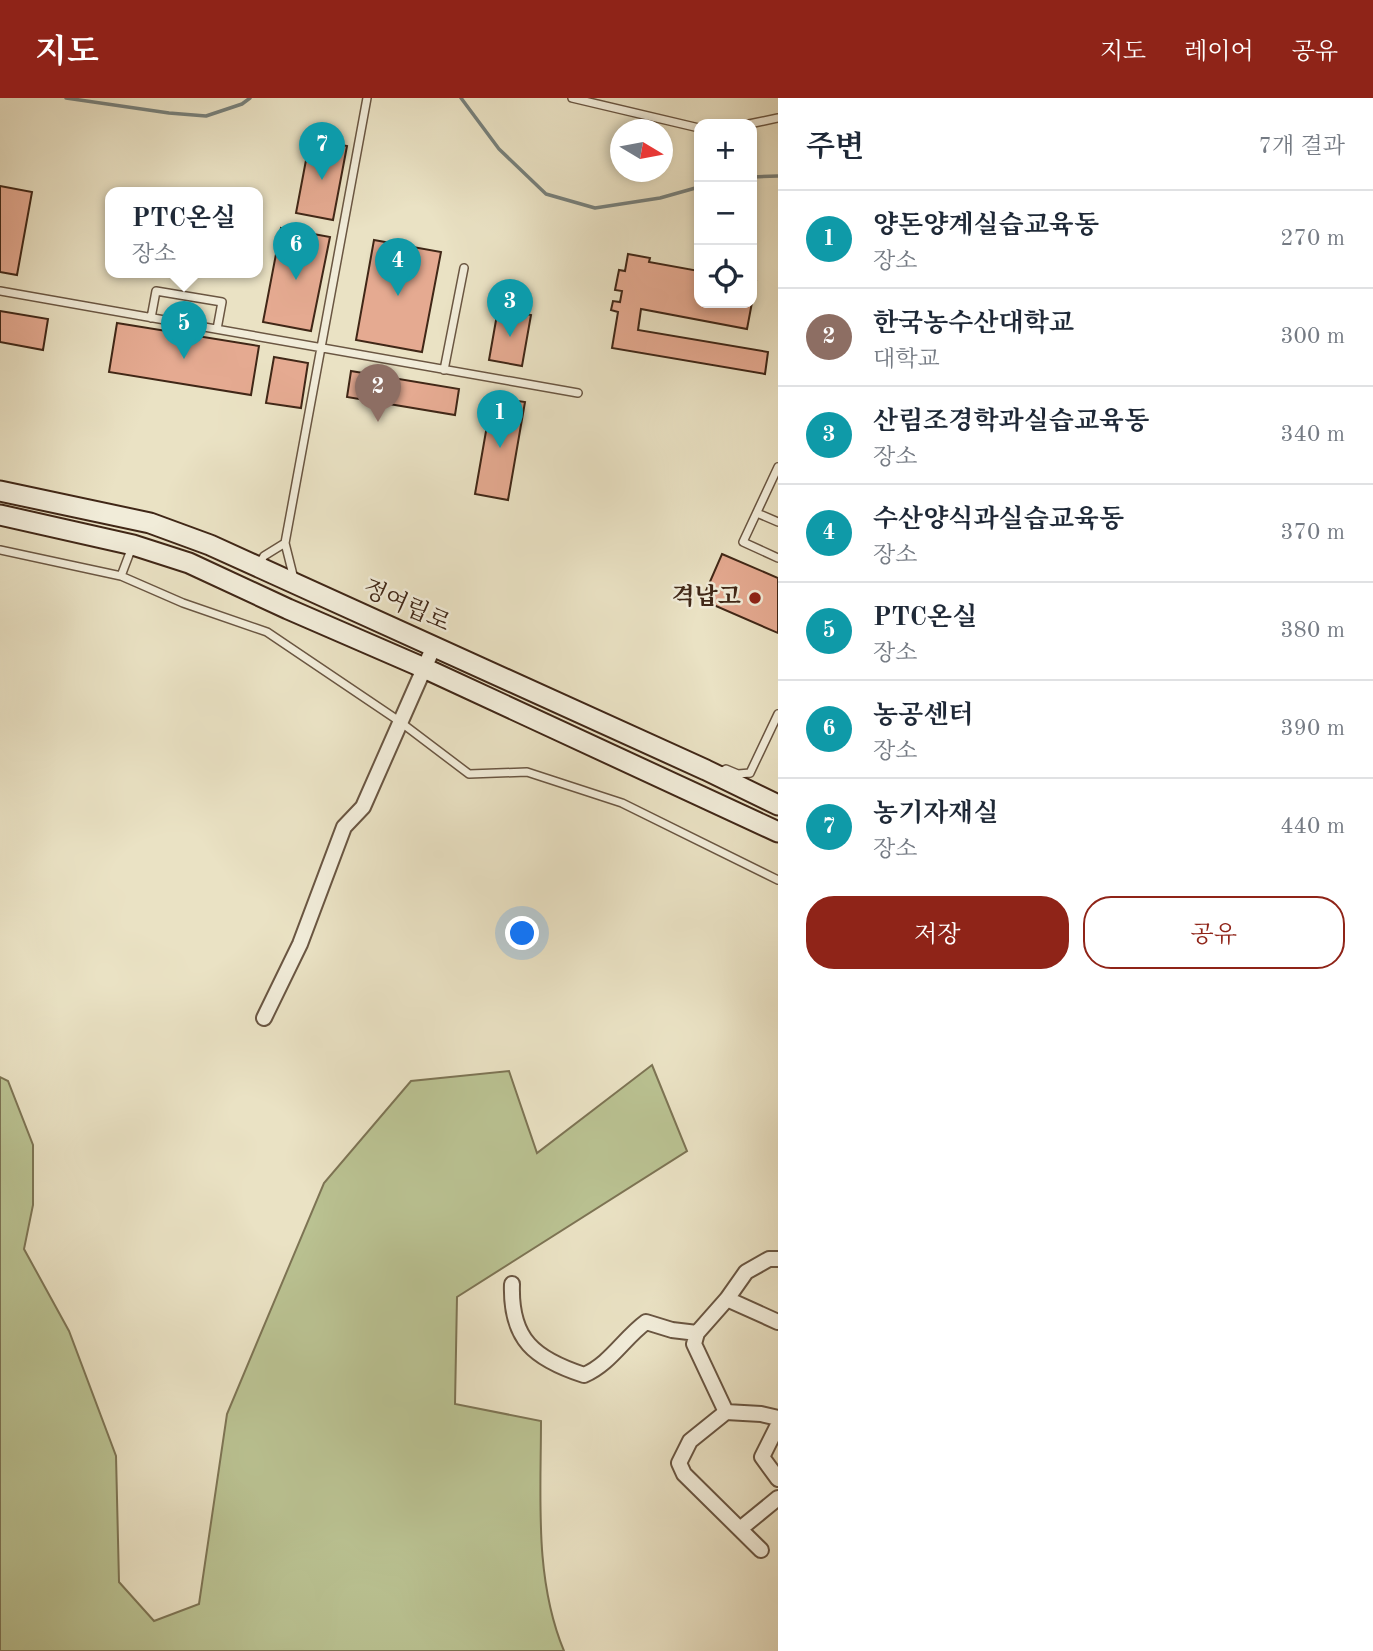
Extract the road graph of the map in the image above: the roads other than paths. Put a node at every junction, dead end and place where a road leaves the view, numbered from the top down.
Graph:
1 (367, 98) edge
2 (572, 98) edge
3 (778, 118) edge
4 (757, 122) edge
5 (694, 127) edge
6 (464, 268) dead end
7 (0, 291) edge
8 (151, 318) junction
9 (216, 329) junction
10 (321, 348) junction
11 (444, 370) junction
12 (578, 394) dead end
13 (778, 467) edge
14 (770, 485) junction
15 (778, 489) edge
16 (0, 491) edge
17 (757, 513) junction
18 (0, 515) edge
19 (778, 522) edge
20 (285, 543) junction
21 (133, 545) junction
22 (0, 550) edge
23 (778, 558) edge
24 (258, 567) junction
25 (121, 576) junction
26 (295, 583) junction
27 (285, 607) junction
28 (434, 646) junction
29 (424, 668) junction
30 (778, 715) edge
31 (399, 721) junction
32 (750, 774) junction
33 (717, 775) junction
34 (774, 803) edge
35 (778, 832) edge
36 (778, 880) edge
37 (264, 1018) dead end
38 (778, 1259) edge
39 (512, 1284) dead end
40 (727, 1299) junction
41 (778, 1322) edge
42 (697, 1333) junction
43 (726, 1412) junction
44 (778, 1418) edge
45 (778, 1425) edge
46 (778, 1479) edge
47 (778, 1498) edge
48 (740, 1529) junction
49 (761, 1550) dead end

1 - 10 lane
2 - 5 lane
3 - 4 lane
6 - 11 lane
7 - 8 lane
8 - 9 lane
8 - 9 lane
9 - 10 lane
10 - 11 lane
10 - 20 lane
11 - 12 lane
13 - 14 lane
14 - 15 lane
14 - 17 lane
16 - 24 street, 정여립로
17 - 19 lane
17 - 23 lane
18 - 21 street, 정여립로
20 - 24 lane
20 - 26 lane
21 - 25 lane
21 - 27 street, 정여립로
22 - 25 lane
24 - 26 street, 정여립로
25 - 31 lane
26 - 27 street
26 - 28 street, 정여립로
27 - 29 street, 정여립로
28 - 29 street
28 - 33 street, 정여립로
29 - 31 street
29 - 35 street, 정여립로
30 - 32 lane
31 - 36 lane
31 - 37 street
32 - 33 lane
32 - 34 lane
33 - 34 street, 정여립로
38 - 40 street
39 - 42 street
40 - 41 street
40 - 42 street
42 - 43 street
43 - 44 street
43 - 48 street
45 - 46 street
47 - 48 street
48 - 49 street

